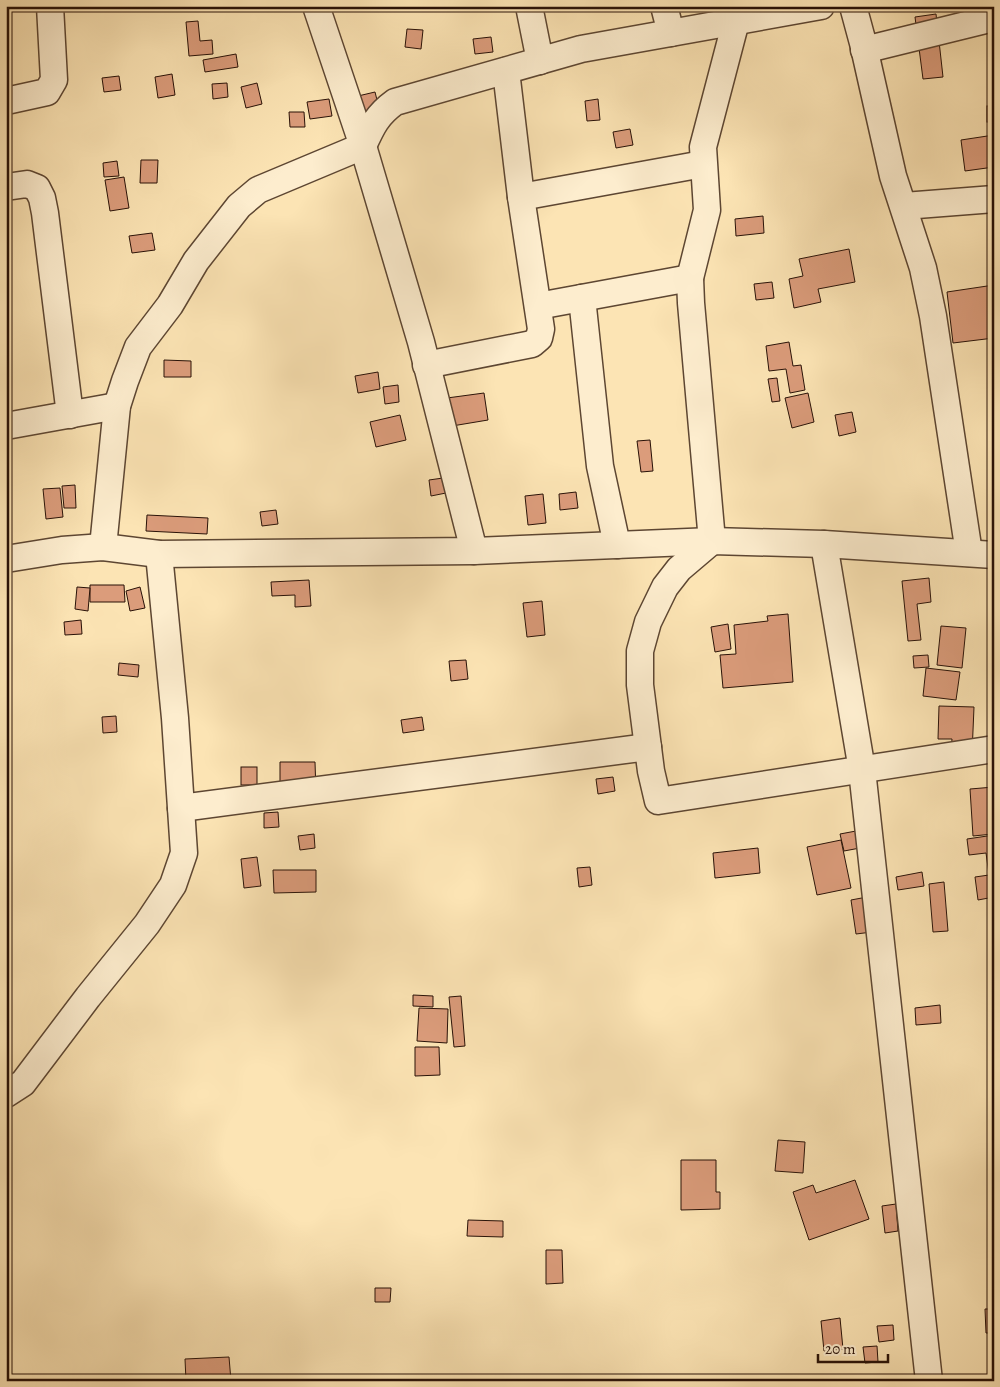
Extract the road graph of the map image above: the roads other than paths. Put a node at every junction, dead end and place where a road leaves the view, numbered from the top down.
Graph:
1 (50, 6) edge
2 (316, 6) edge
3 (528, 6) edge
4 (664, 6) edge
5 (821, 6) edge
6 (852, 6) edge
7 (740, 14) edge
8 (994, 18) edge
9 (671, 33) junction
10 (864, 50) junction
11 (540, 61) junction
12 (506, 71) junction
13 (6, 101) edge
14 (364, 146) junction
15 (703, 164) junction
16 (6, 187) edge
17 (520, 197) junction
18 (994, 199) edge
19 (904, 206) junction
20 (690, 278) junction
21 (582, 298) junction
22 (538, 306) junction
23 (426, 365) junction
24 (117, 406) junction
25 (70, 415) junction
26 (6, 426) edge
27 (712, 541) junction
28 (824, 544) junction
29 (617, 545) junction
30 (103, 547) junction
31 (474, 551) junction
32 (159, 554) junction
33 (982, 554) edge
34 (6, 559) edge
35 (648, 747) junction
36 (994, 750) edge
37 (862, 770) junction
38 (181, 808) junction
39 (6, 1094) edge
40 (929, 1381) edge

1 - 13 street
2 - 14 street
3 - 11 street
4 - 9 street
5 - 7 street
6 - 10 street
7 - 9 street
7 - 15 street
8 - 10 street
9 - 11 street
10 - 19 street
11 - 12 street
12 - 14 street
12 - 17 street
14 - 23 street
14 - 24 street
15 - 17 street
15 - 20 street
16 - 25 street
17 - 22 street
18 - 19 street
19 - 33 street
20 - 21 street
20 - 27 street
21 - 22 street
21 - 29 street
22 - 23 street
23 - 31 street
24 - 25 street
24 - 30 street
25 - 26 street
27 - 28 street
27 - 29 street
27 - 35 street
28 - 33 street
28 - 37 street
29 - 31 street
30 - 32 street
30 - 34 street
31 - 32 street
32 - 38 street
35 - 37 street
35 - 38 street
36 - 37 street
37 - 40 street
38 - 39 street

